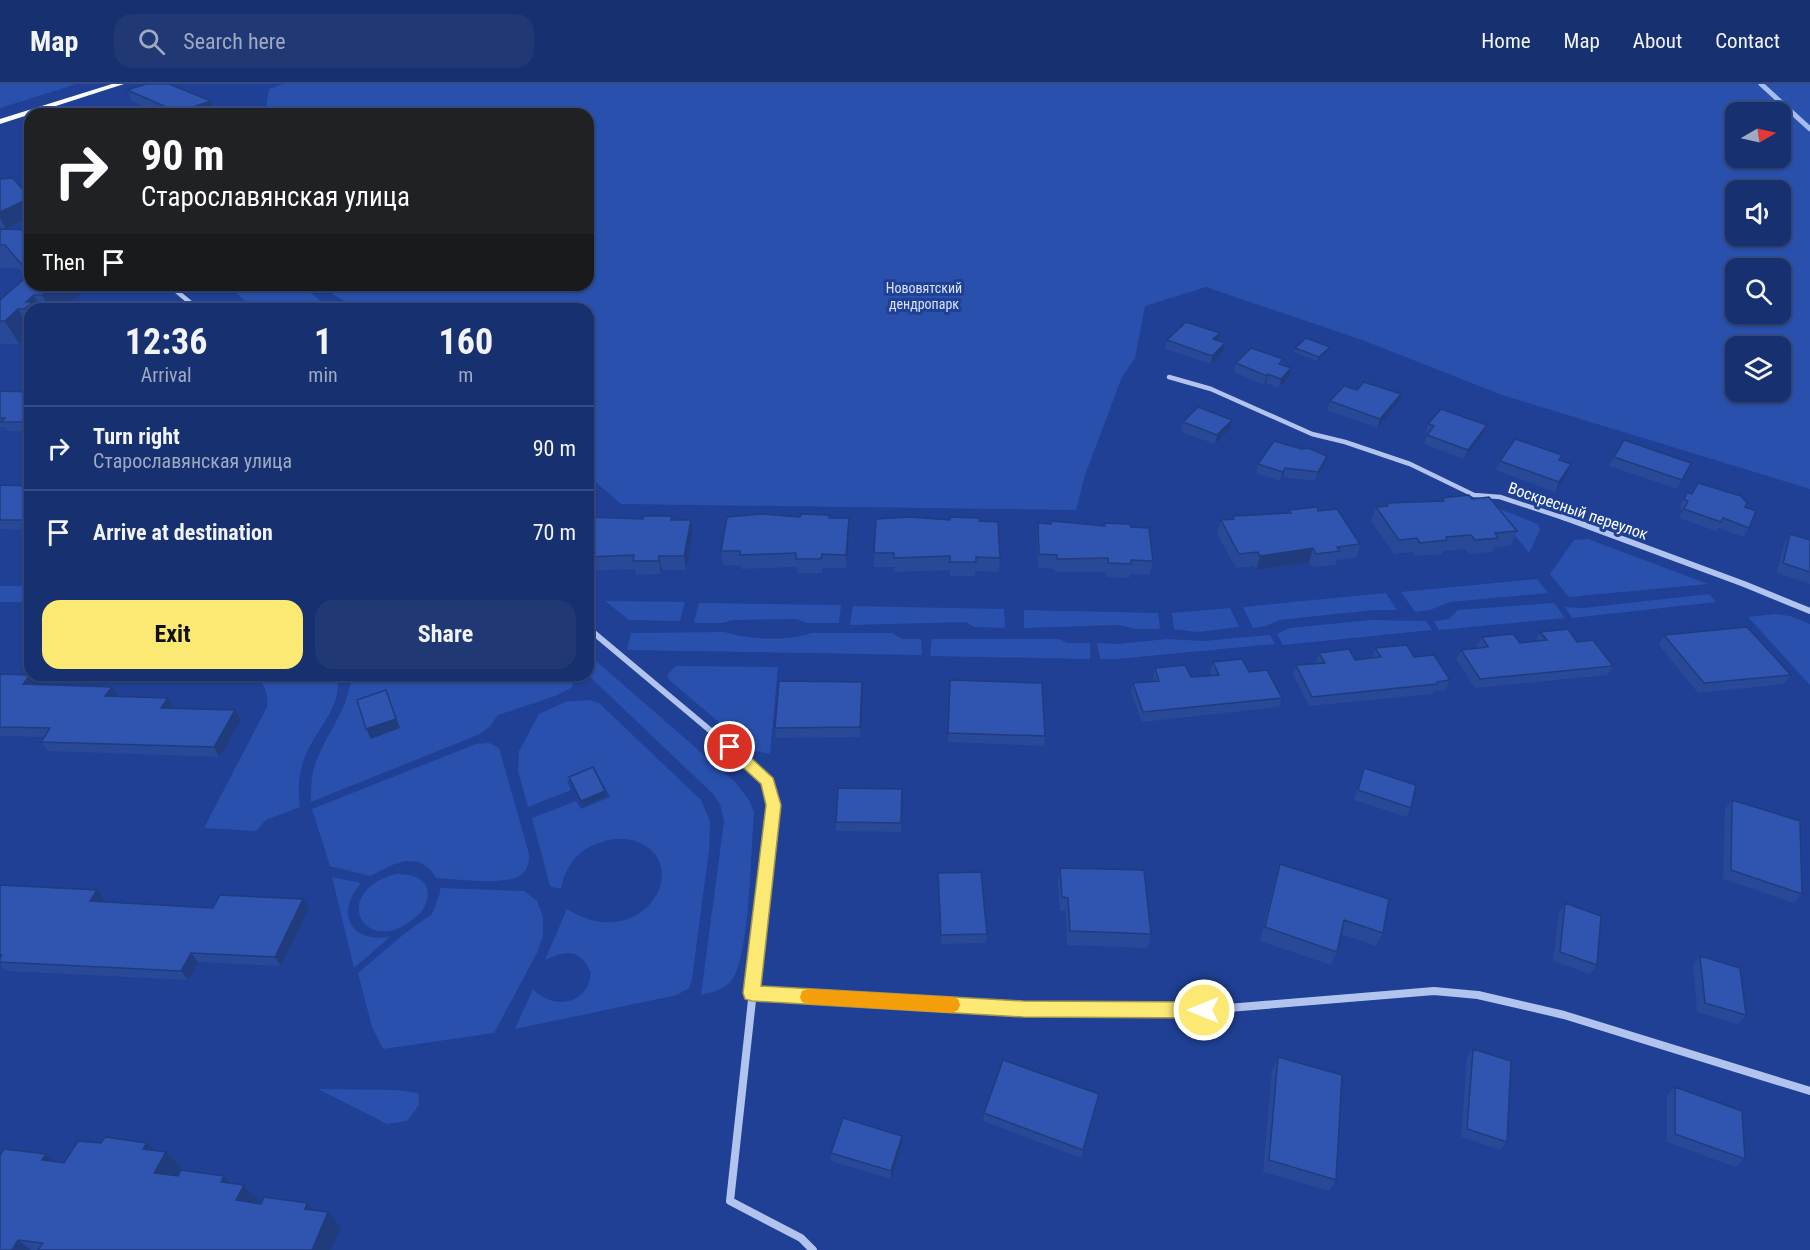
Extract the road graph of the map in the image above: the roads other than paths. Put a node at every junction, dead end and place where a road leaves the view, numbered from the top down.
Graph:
1 (120, 84) edge
2 (52, 106) junction
3 (46, 108) edge
4 (56, 108) edge
5 (24, 115) edge
6 (0, 122) edge
7 (177, 291) edge
8 (191, 303) edge
9 (1169, 377) dead end
10 (1810, 611) edge
11 (594, 633) edge
12 (752, 993) junction
13 (1810, 1091) edge
14 (813, 1250) edge

1 - 2 main road
2 - 3 main road
2 - 4 street
5 - 6 main road
7 - 8 street
9 - 10 street, Воскресный переулок
11 - 12 street
12 - 13 street
12 - 14 street

